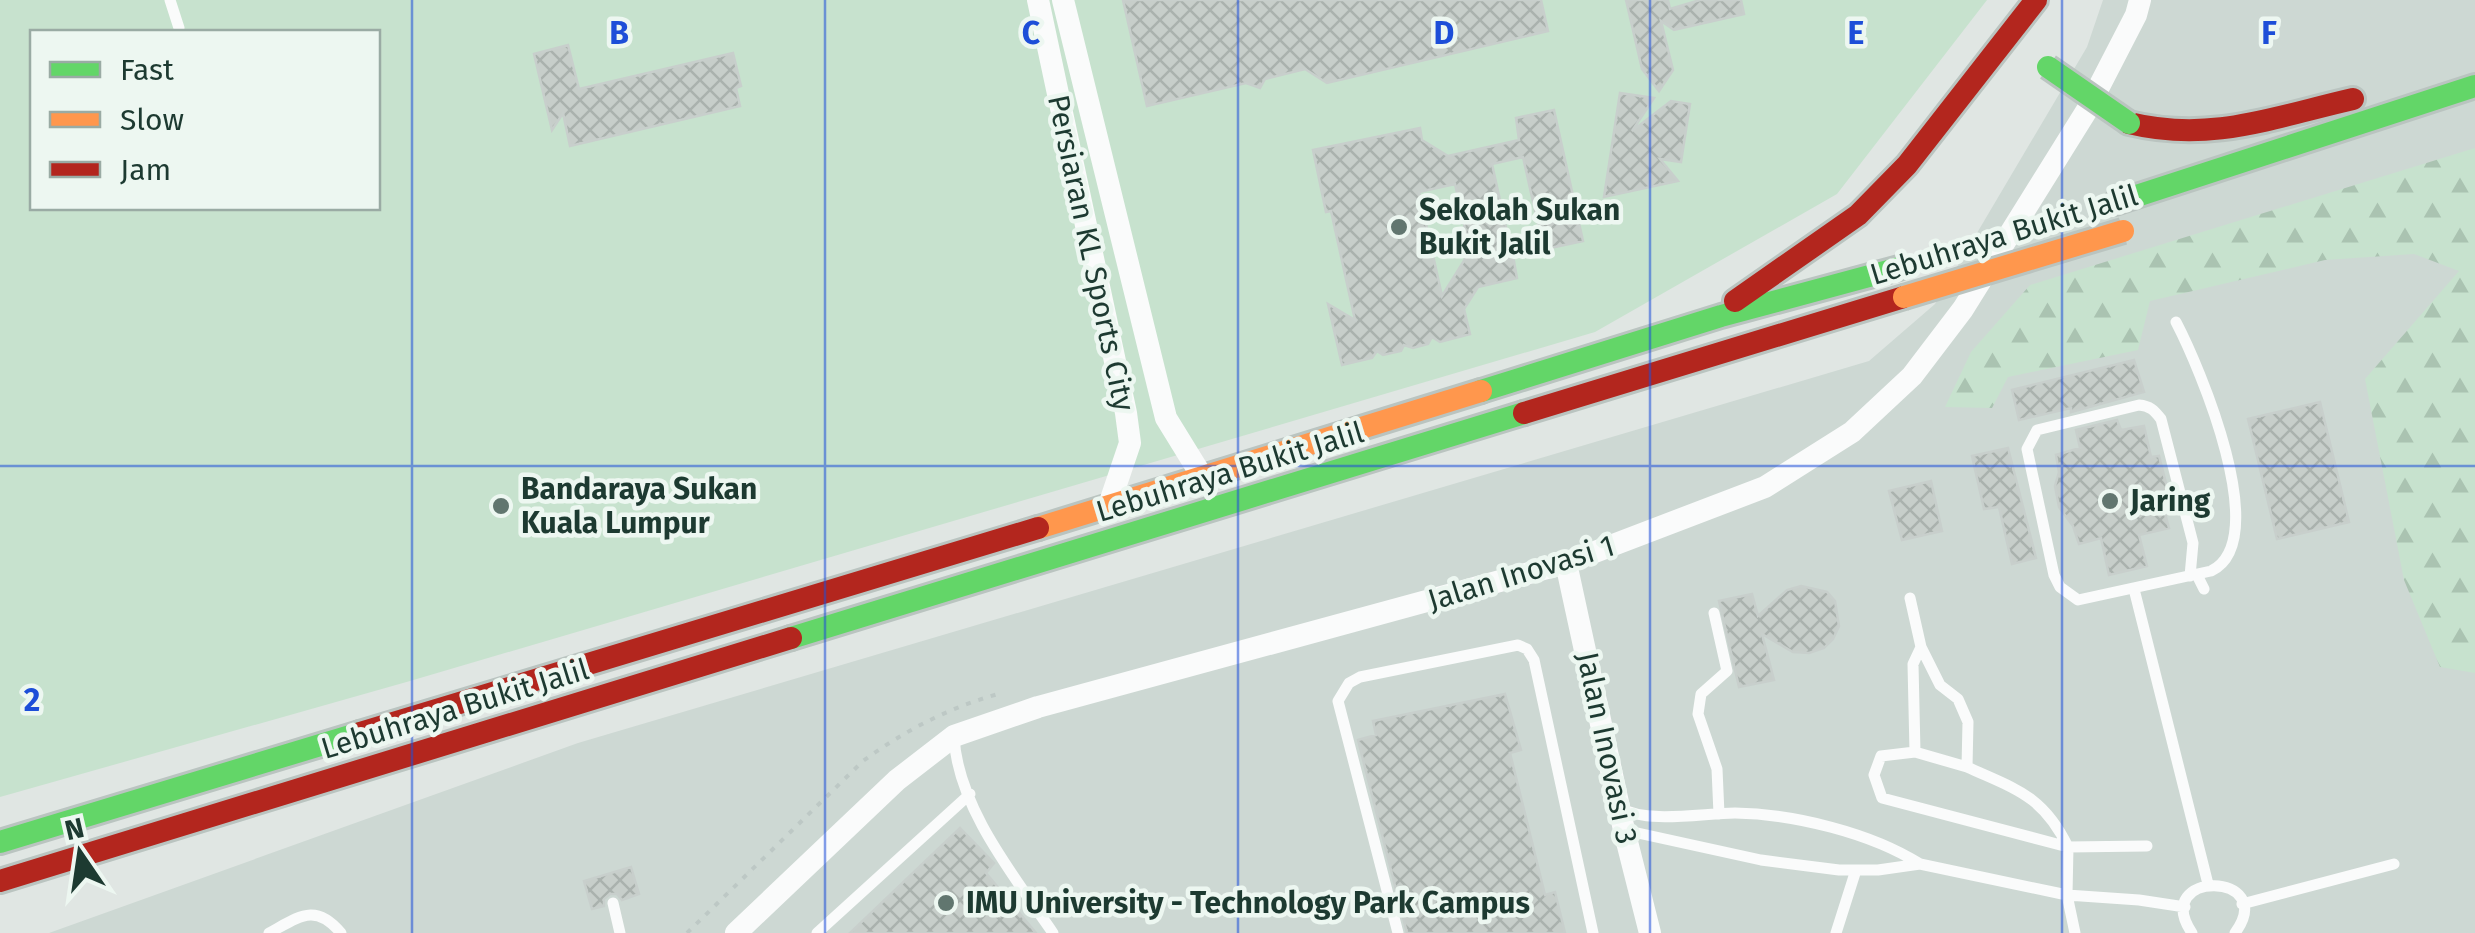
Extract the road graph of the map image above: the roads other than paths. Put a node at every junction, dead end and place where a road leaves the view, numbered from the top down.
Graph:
1 (170, 0) edge
2 (1038, 0) edge
3 (1063, 0) edge
4 (2036, 0) edge
5 (2048, 0) edge
6 (2140, 0) edge
7 (178, 28) dead end
8 (2475, 74) edge
9 (2475, 86) edge
10 (1105, 172) junction
11 (1076, 178) junction
12 (2106, 206) dead end
13 (2043, 225) dead end
14 (2132, 228) dead end
15 (1971, 246) dead end
16 (1908, 265) dead end
17 (1721, 316) junction
18 (2176, 322) dead end
19 (1202, 478) junction
20 (1109, 504) junction
21 (1566, 563) junction
22 (2193, 575) junction
23 (2134, 589) junction
24 (2204, 589) dead end
25 (1910, 598) dead end
26 (1714, 613) dead end
27 (1922, 647) junction
28 (954, 736) junction
29 (1915, 752) junction
30 (1967, 767) junction
31 (970, 794) junction
32 (1719, 814) junction
33 (78, 818) junction
34 (1621, 819) junction
35 (0, 822) edge
36 (0, 842) edge
37 (2068, 846) junction
38 (2147, 846) dead end
39 (87, 854) junction
40 (1920, 864) junction
41 (2394, 864) dead end
42 (1856, 870) junction
43 (0, 880) edge
44 (2208, 884) junction
45 (2067, 895) junction
46 (14, 901) dead end
47 (613, 903) dead end
48 (2242, 904) junction
49 (2185, 907) junction
50 (745, 930) edge
51 (269, 933) edge
52 (341, 933) edge
53 (620, 933) edge
54 (817, 933) edge
55 (1053, 933) edge
56 (1398, 933) edge
57 (1593, 933) edge
58 (1650, 933) edge
59 (1836, 933) edge
60 (2075, 933) edge
61 (2192, 933) edge
62 (2235, 933) edge

1 - 7 lane
2 - 11 street, Persiaran KL Sports City
3 - 10 street, Persiaran KL Sports City
4 - 17 highway
5 - 8 highway, bridge
6 - 21 street, Jalan Inovasi 1
9 - 12 highway, Lebuhraya Bukit Jalil
10 - 11 lane
10 - 19 street, Persiaran KL Sports City
11 - 20 street, Persiaran KL Sports City
13 - 15 highway, Lebuhraya Bukit Jalil
14 - 39 highway, Lebuhraya Bukit Jalil, bridge
16 - 17 highway, Lebuhraya Bukit Jalil
17 - 19 highway, Lebuhraya Bukit Jalil
18 - 22 lane
19 - 20 highway, Lebuhraya Bukit Jalil
20 - 33 highway, Lebuhraya Bukit Jalil
21 - 28 street, Jalan Inovasi 1
21 - 34 street, Jalan Inovasi 3
22 - 23 lane
22 - 23 lane
22 - 24 lane
23 - 44 lane
25 - 27 lane
26 - 32 lane
27 - 29 lane
27 - 30 lane
28 - 31 lane
28 - 50 street, Jalan Inovasi 1
29 - 30 lane
29 - 37 lane
30 - 37 lane
31 - 54 lane
31 - 55 lane
32 - 34 lane
32 - 40 lane
33 - 35 highway
33 - 36 highway, Lebuhraya Bukit Jalil
34 - 42 lane
34 - 58 street, Jalan Inovasi 3
37 - 38 lane
37 - 45 lane
39 - 43 highway, Lebuhraya Bukit Jalil
39 - 46 highway
40 - 42 lane
40 - 45 lane
41 - 48 lane
42 - 59 lane
44 - 48 lane
44 - 49 lane
45 - 49 lane
45 - 60 lane
47 - 53 lane
48 - 62 lane
49 - 61 lane
51 - 52 lane
56 - 57 lane

